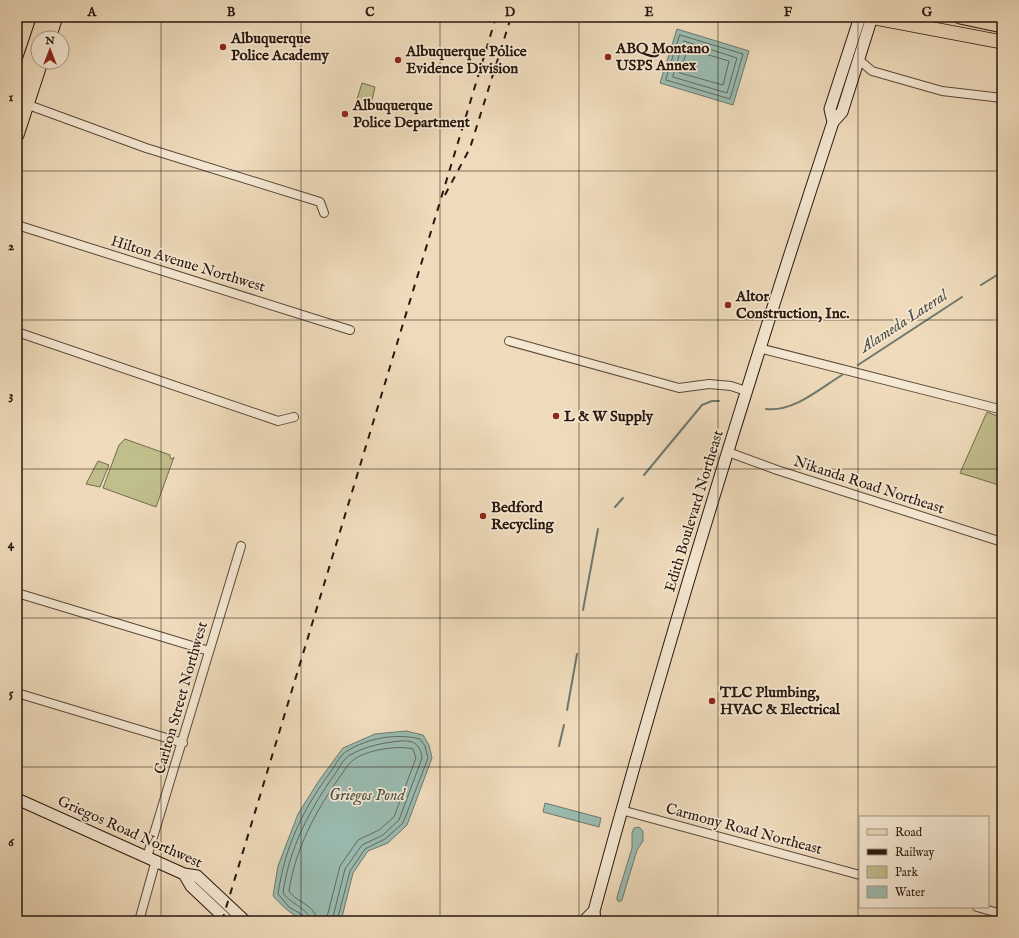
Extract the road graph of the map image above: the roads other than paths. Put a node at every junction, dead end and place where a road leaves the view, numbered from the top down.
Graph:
1 (44, 17) edge
2 (56, 17) edge
3 (860, 17) edge
4 (871, 17) edge
5 (960, 17) edge
6 (1002, 26) edge
7 (52, 30) edge
8 (1002, 42) edge
9 (858, 59) junction
10 (37, 70) edge
11 (1002, 98) edge
12 (21, 101) edge
13 (833, 122) junction
14 (17, 135) edge
15 (324, 213) dead end
16 (17, 225) edge
17 (350, 330) dead end
18 (17, 332) edge
19 (509, 341) dead end
20 (759, 348) junction
21 (746, 391) junction
22 (1000, 409) dead end
23 (294, 417) dead end
24 (728, 452) junction
25 (1002, 542) edge
26 (241, 546) dead end
27 (17, 593) edge
28 (209, 651) junction
29 (17, 693) edge
30 (183, 743) junction
31 (17, 799) edge
32 (621, 810) junction
33 (151, 858) junction
34 (184, 874) junction
35 (859, 875) edge
36 (981, 908) edge
37 (1002, 914) edge
38 (594, 916) edge
39 (139, 921) edge
40 (228, 921) edge
41 (245, 921) edge
42 (584, 921) edge

1 - 12 main road
2 - 7 main road
3 - 13 street, Edith Boulevard Northeast
4 - 8 main road
4 - 9 street, Edith Boulevard Northeast
5 - 6 main road
9 - 11 street
9 - 13 street, Edith Boulevard Northeast
10 - 12 main road
12 - 14 main road
12 - 15 street
13 - 20 street, Edith Boulevard Northeast
16 - 17 street, Hilton Avenue Northwest
18 - 23 street
19 - 21 street
20 - 21 street, Edith Boulevard Northeast
20 - 22 street
21 - 24 street, Edith Boulevard Northeast
24 - 25 street, Nikanda Road Northeast
24 - 32 street, Edith Boulevard Northeast
26 - 28 street, Carlton Street Northwest
27 - 28 street
28 - 30 street, Carlton Street Northwest
29 - 30 street
30 - 33 street, Carlton Street Northwest
31 - 33 street, Griegos Road Northwest
32 - 35 street, Carmony Road Northeast
32 - 38 street, Edith Boulevard Northeast
33 - 34 street, Griegos Road Northwest
33 - 39 street, Carlton Street Northwest
34 - 40 street
34 - 41 street, Griegos Road Northwest
36 - 37 street
38 - 42 street, Edith Boulevard Northeast

